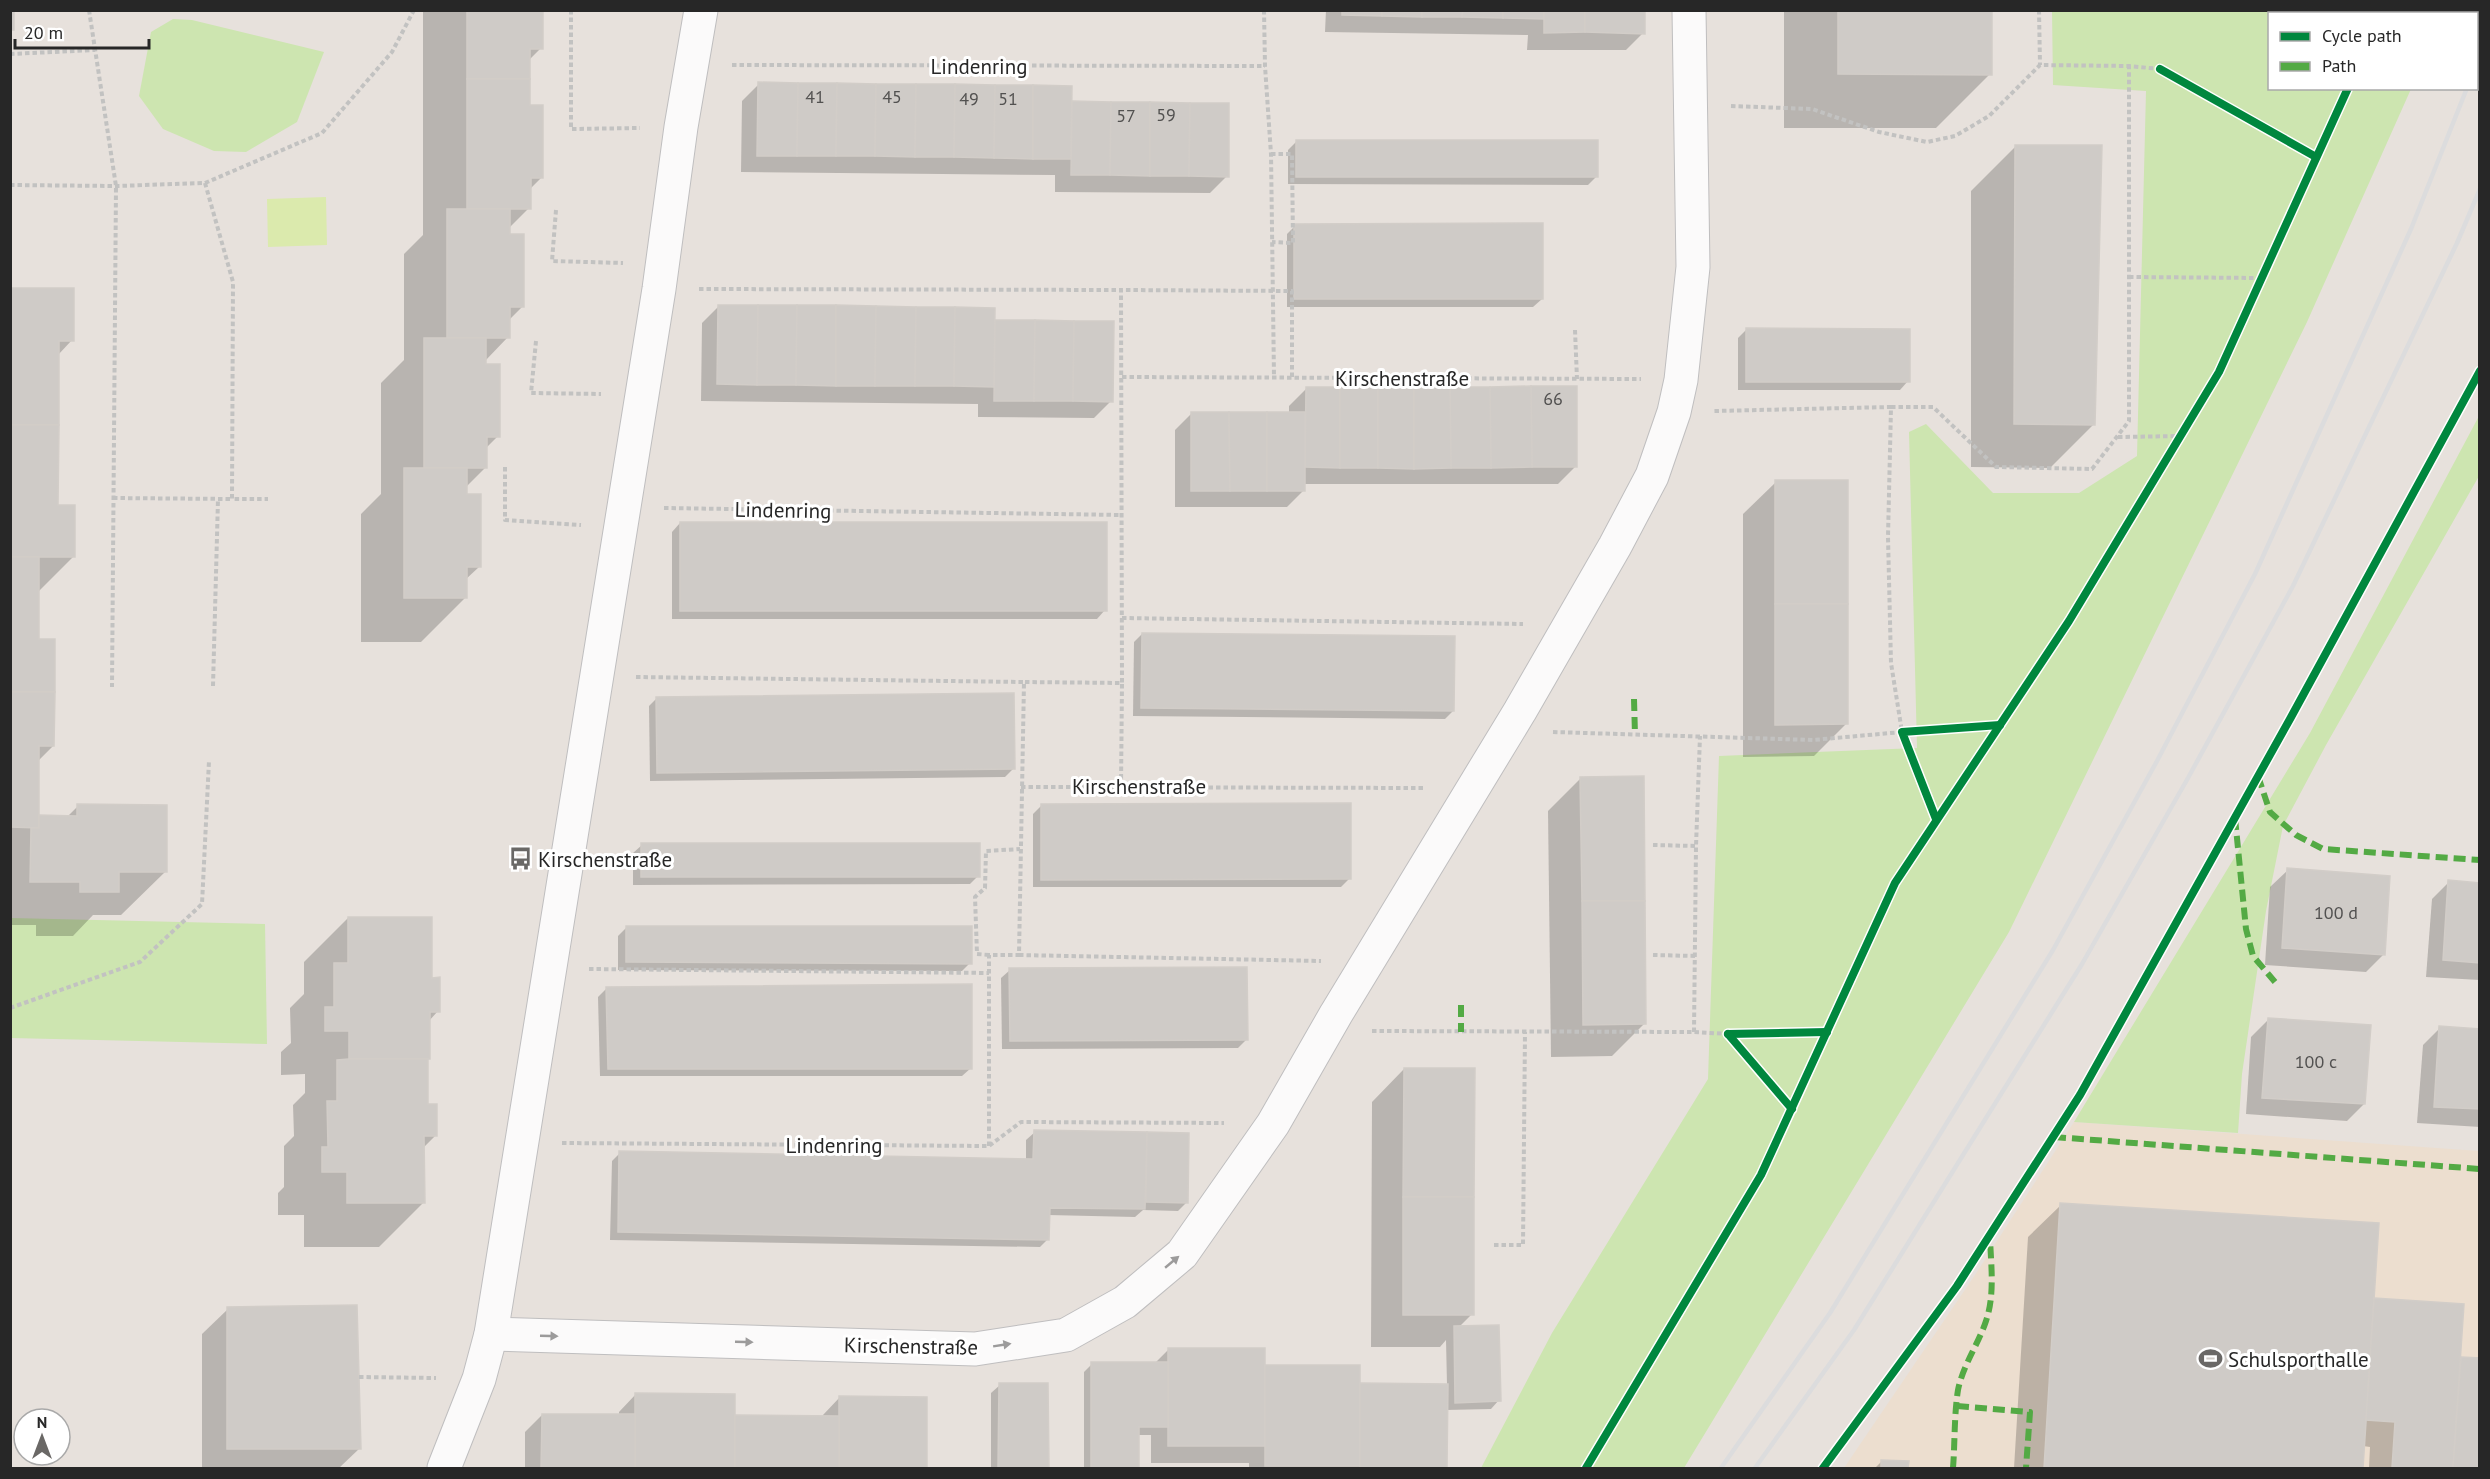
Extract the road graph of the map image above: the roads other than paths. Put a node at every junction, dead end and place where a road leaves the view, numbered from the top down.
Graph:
1 (701, 10) edge
2 (1689, 10) edge
3 (491, 1334) junction
4 (444, 1468) edge

1 - 3 street
3 -> 2 street, Kirschenstraße
3 - 4 street

